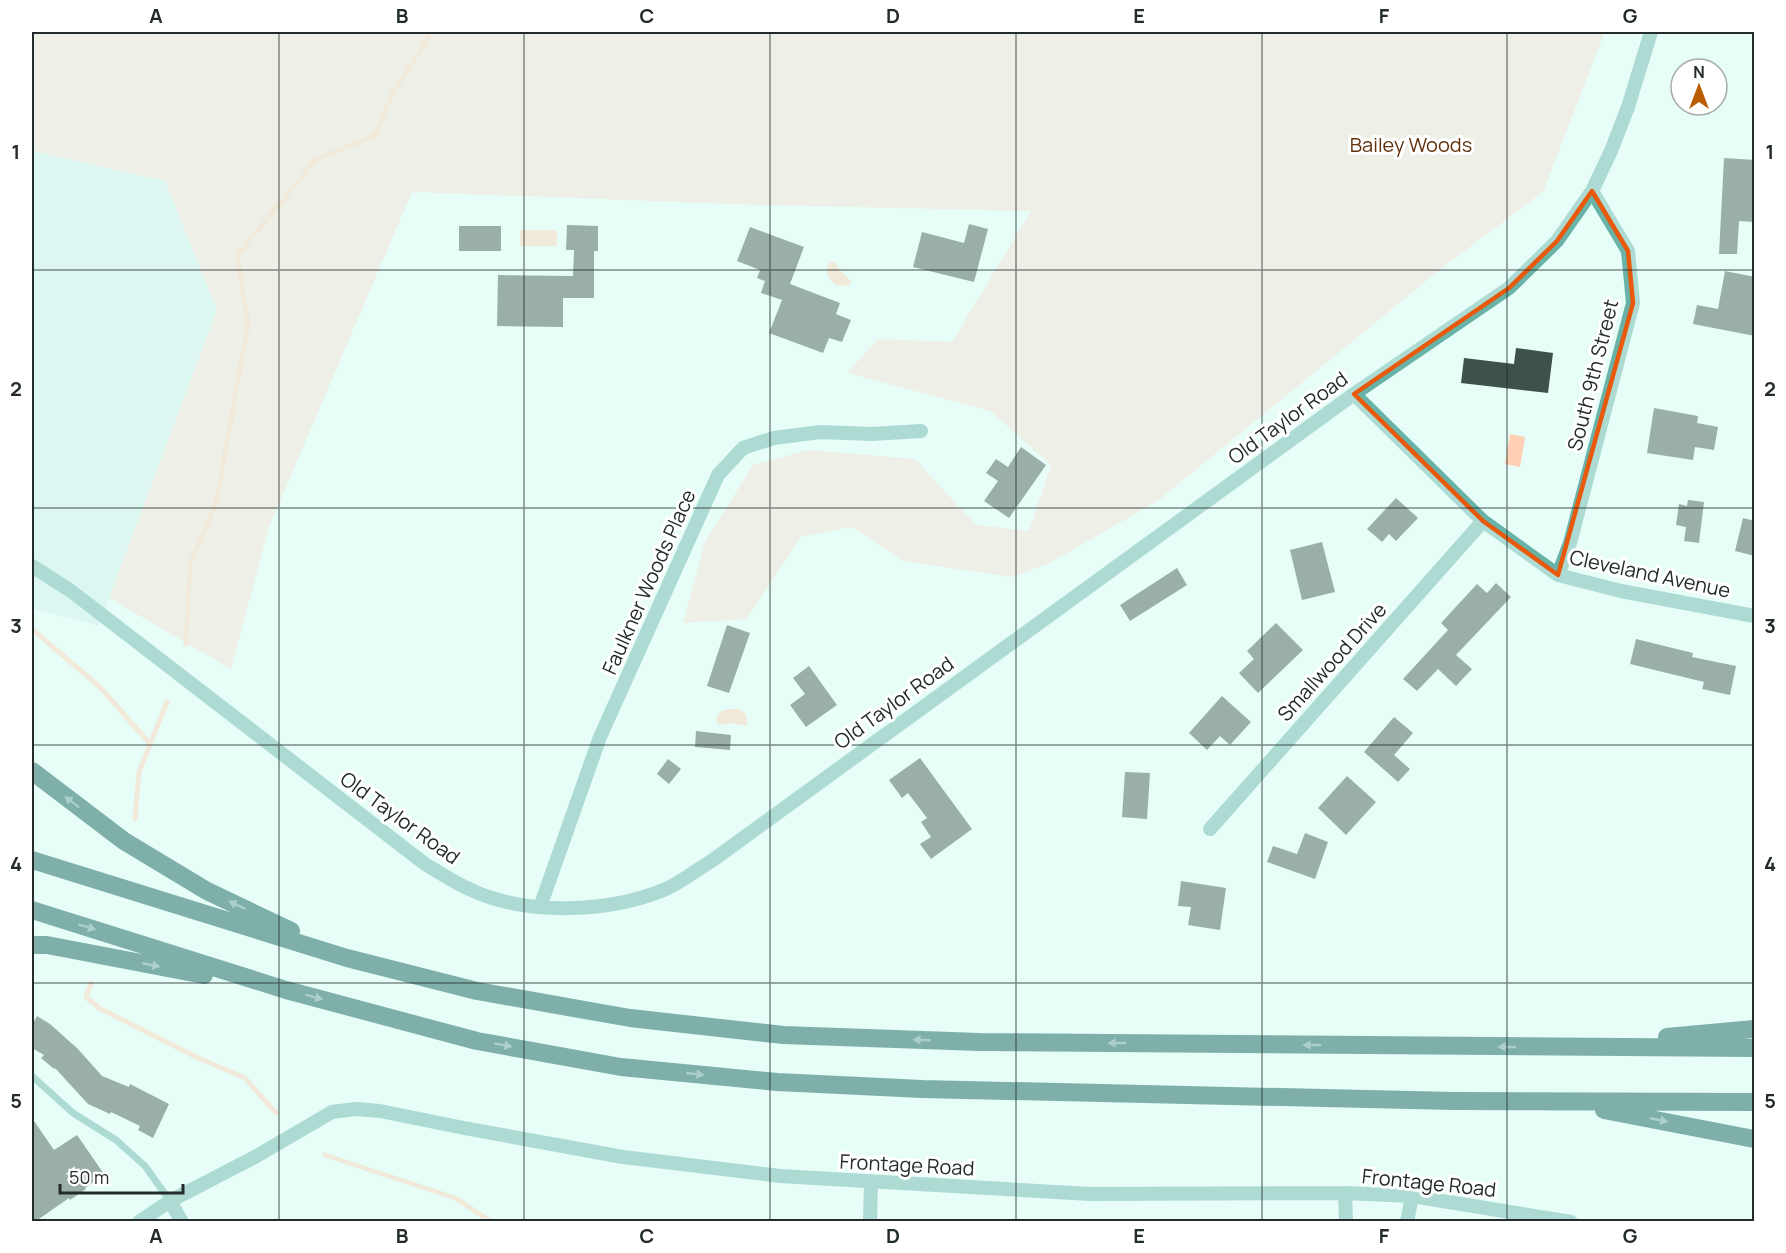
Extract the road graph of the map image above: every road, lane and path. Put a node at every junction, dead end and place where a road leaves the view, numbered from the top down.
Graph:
1 (1652, 32) edge
2 (1592, 191) junction
3 (1354, 394) junction
4 (921, 431) dead end
5 (1483, 521) junction
6 (32, 566) edge
7 (1558, 574) junction
8 (1755, 616) edge
9 (32, 771) edge
10 (1210, 829) dead end
11 (32, 860) edge
12 (540, 907) junction
13 (32, 910) edge
14 (32, 945) edge
15 (346, 958) junction
16 (286, 990) junction
17 (1755, 1029) edge
18 (1546, 1047) junction
19 (1755, 1048) edge
20 (32, 1076) edge
21 (1561, 1101) junction
22 (1755, 1102) edge
23 (1755, 1139) edge
24 (871, 1182) junction
25 (1345, 1193) junction
26 (1412, 1196) junction
27 (170, 1201) junction
28 (139, 1221) edge
29 (182, 1221) edge
30 (870, 1221) edge
31 (1346, 1221) edge
32 (1407, 1221) edge
33 (1571, 1221) edge

1 - 2 street, Old Taylor Road
2 - 3 street, Old Taylor Road
2 - 7 street, South 9th Street
3 - 5 street, Cleveland Avenue
3 - 12 street, Old Taylor Road
4 - 12 street, Faulkner Woods Place
5 - 7 street, Cleveland Avenue
5 - 10 street, Smallwood Drive
6 - 12 street, Old Taylor Road
7 - 8 street, Cleveland Avenue
15 -> 9 highway
11 - 15 highway
13 -> 16 highway
14 -> 16 highway
18 -> 15 highway
16 -> 21 highway
17 - 18 highway
18 - 19 highway
20 - 27 lane
21 - 22 highway
21 -> 23 highway
24 - 25 street, Frontage Road
24 - 27 street, Frontage Road
24 - 30 street
25 - 26 street, Frontage Road
25 - 31 street
26 - 32 street
26 - 33 street, Frontage Road
27 - 28 street, Frontage Road
27 - 29 street

